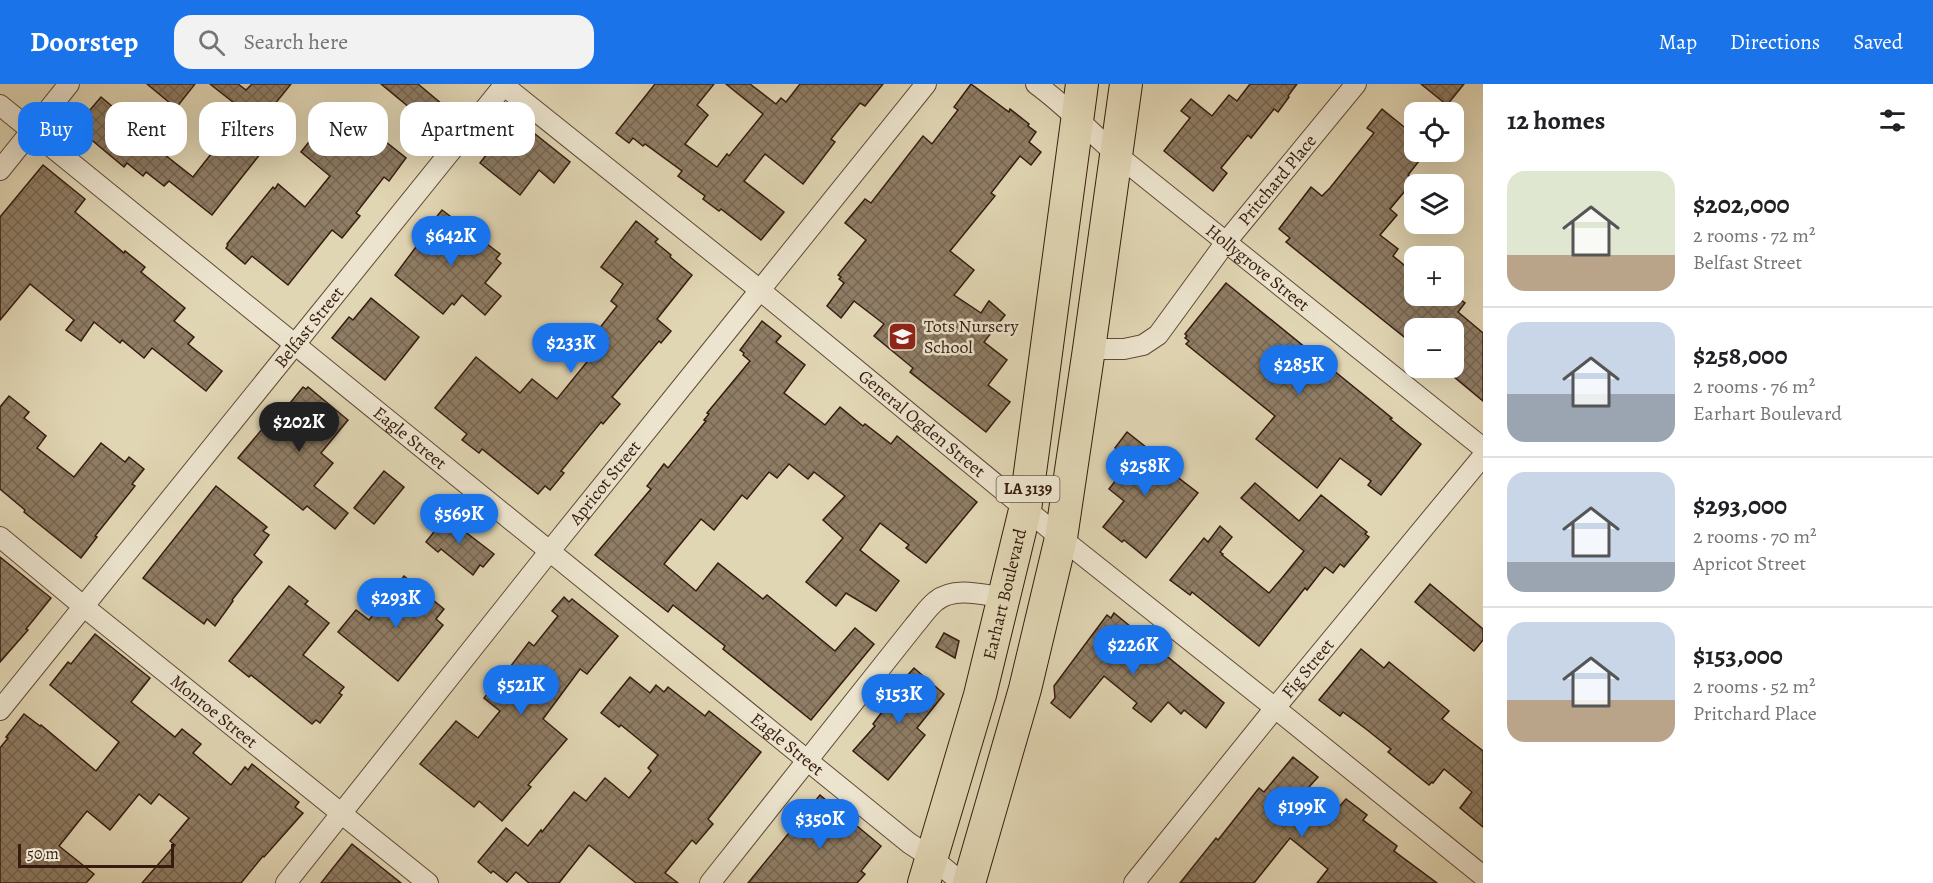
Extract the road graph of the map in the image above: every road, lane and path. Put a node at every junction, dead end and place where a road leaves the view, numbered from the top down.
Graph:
1 (69, 84) edge
2 (503, 84) edge
3 (926, 84) edge
4 (1036, 84) edge
5 (1082, 84) edge
6 (1126, 84) edge
7 (1356, 84) edge
8 (55, 102) edge
9 (0, 105) edge
10 (18, 119) edge
11 (1076, 119) junction
12 (18, 148) edge
13 (1116, 154) junction
14 (64, 156) edge
15 (0, 170) edge
16 (1226, 242) junction
17 (761, 291) junction
18 (296, 343) junction
19 (1089, 349) junction
20 (1483, 448) edge
21 (1483, 456) edge
22 (1025, 510) junction
23 (0, 537) edge
24 (1060, 538) junction
25 (549, 552) junction
26 (1005, 598) junction
27 (83, 606) junction
28 (1275, 708) junction
29 (0, 710) edge
30 (809, 760) junction
31 (341, 813) junction
32 (928, 870) edge
33 (1483, 876) edge
34 (286, 883) edge
35 (428, 883) edge
36 (710, 883) edge
37 (962, 883) edge
38 (969, 883) edge
39 (1134, 883) edge

1 - 8 street
2 - 17 street, General Ogden Street
2 - 18 street, Belfast Street
3 - 17 street, Apricot Street
4 - 11 street, Hollygrove Street
5 - 11 main road, Earhart Boulevard / LA 3139
6 - 13 main road, LA 3139
7 - 16 street, Pritchard Place
9 - 10 street, Eagle Street
11 - 13 street, Hollygrove Street
11 - 22 main road, Earhart Boulevard / LA 3139
12 - 15 street
13 - 16 street, Hollygrove Street
13 - 19 main road, LA 3139
14 - 18 street, Eagle Street
16 - 19 street, Pritchard Place
16 - 20 street, Hollygrove Street
17 - 22 street, General Ogden Street
17 - 25 street, Apricot Street
18 - 25 street, Eagle Street
18 - 27 street, Belfast Street
19 - 24 main road, LA 3139
21 - 28 street, Fig Street
22 - 24 street, General Ogden Street
22 - 26 main road, Earhart Boulevard / LA 3139
23 - 27 street, Monroe Street
24 - 28 street, General Ogden Street
24 - 38 main road, LA 3139
25 - 30 street, Eagle Street
25 - 31 street, Apricot Street
26 - 30 street
26 - 32 main road, Earhart Boulevard / LA 3139
27 - 29 street, Belfast Street
27 - 31 street, Monroe Street
28 - 33 street, General Ogden Street
28 - 39 street, Fig Street
30 - 32 street, Eagle Street
30 - 36 street
31 - 34 street, Apricot Street
31 - 35 street, Monroe Street
32 - 37 street, Eagle Street

